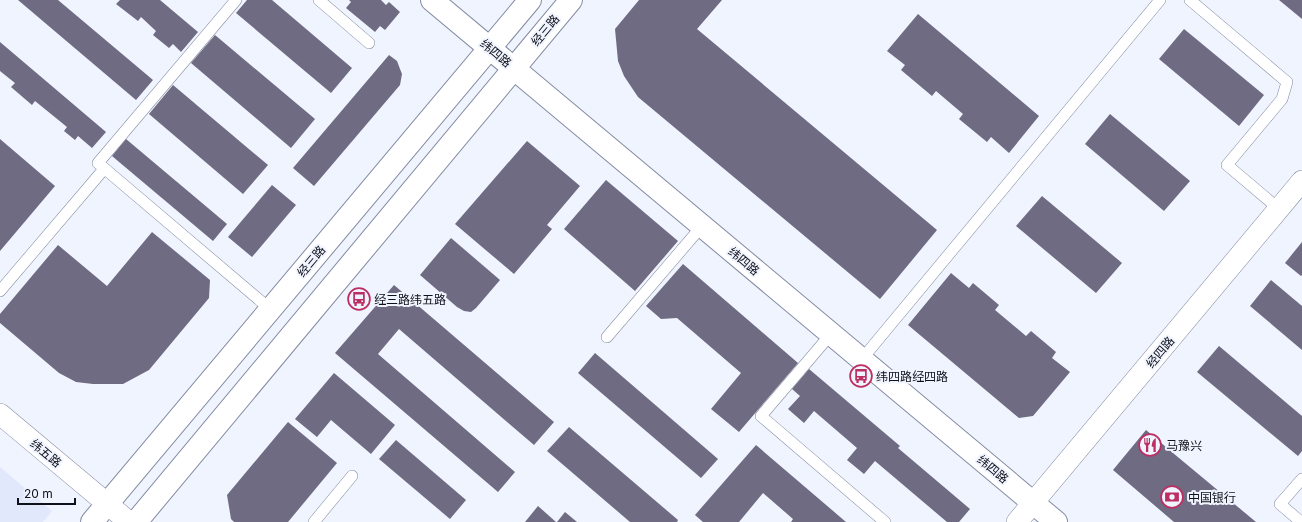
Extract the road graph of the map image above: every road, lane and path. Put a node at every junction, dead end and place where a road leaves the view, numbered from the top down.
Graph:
1 (236, 0) edge
2 (319, 0) edge
3 (432, 0) edge
4 (530, 0) edge
5 (571, 0) edge
6 (1160, 0) edge
7 (1190, 0) edge
8 (369, 43) dead end
9 (489, 48) junction
10 (514, 68) junction
11 (104, 169) junction
12 (1302, 182) edge
13 (1279, 209) junction
14 (702, 226) junction
15 (0, 291) edge
16 (270, 309) junction
17 (831, 334) junction
18 (606, 337) dead end
19 (862, 360) junction
20 (0, 414) edge
21 (352, 476) dead end
22 (1302, 479) edge
23 (1033, 503) junction
24 (107, 504) junction
25 (92, 522) edge
26 (129, 522) edge
27 (136, 522) edge
28 (314, 522) edge
29 (886, 522) edge
30 (1017, 522) edge
31 (1056, 522) edge
32 (1302, 522) edge

1 - 11 lane
2 - 8 lane
3 - 9 main road, 纬四路
4 - 9 main road, 经三路
5 - 10 main road, 经三路
6 - 19 lane
7 - 13 lane
9 - 10 main road, 纬四路
9 - 16 main road, 经三路
10 - 14 main road, 纬四路
10 - 27 main road, 经三路
11 - 15 lane
11 - 16 lane
12 - 13 street, 经四路
13 - 23 street, 经四路
14 - 17 main road, 纬四路
14 - 18 lane
16 - 24 main road, 经三路
17 - 19 main road, 纬四路
17 - 29 lane
19 - 23 main road, 纬四路
20 - 24 street, 纬五路
21 - 28 lane
22 - 32 lane
23 - 30 street, 经四路
23 - 31 main road, 纬四路
24 - 25 main road, 经三路
24 - 26 street, 纬五路

